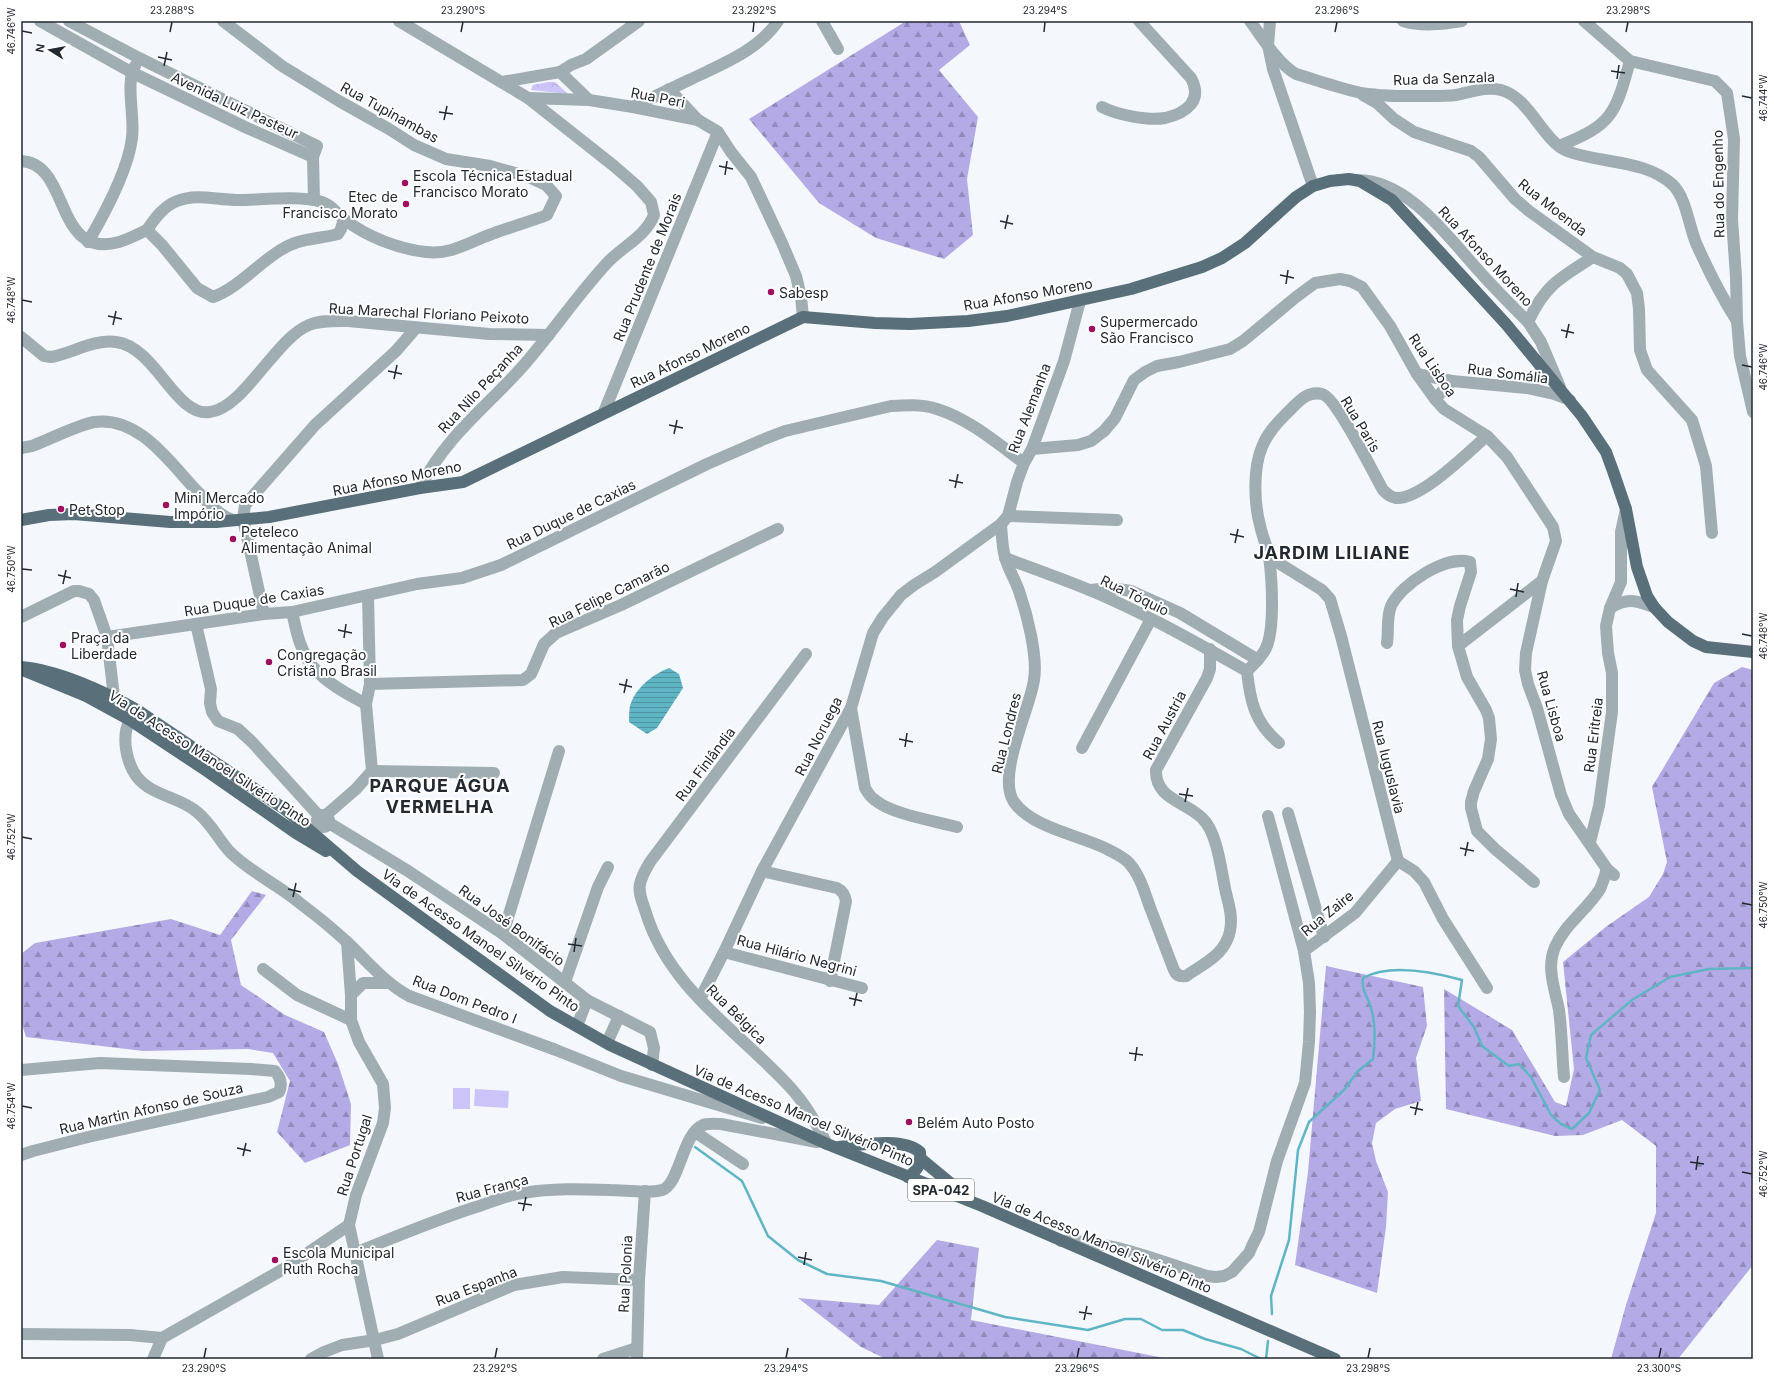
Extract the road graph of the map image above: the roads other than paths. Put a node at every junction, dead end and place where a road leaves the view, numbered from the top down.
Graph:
1 (40, 21) edge
2 (69, 21) edge
3 (223, 21) edge
4 (399, 21) edge
5 (640, 21) edge
6 (778, 21) edge
7 (822, 21) edge
8 (1139, 21) edge
9 (1250, 21) edge
10 (1270, 21) edge
11 (1403, 21) edge
12 (1462, 21) edge
13 (1584, 21) edge
14 (1268, 45) junction
15 (838, 49) dead end
16 (139, 58) junction
17 (1630, 61) junction
18 (131, 72) junction
19 (560, 72) junction
20 (502, 82) junction
21 (669, 89) junction
22 (1358, 92) junction
23 (528, 98) junction
24 (589, 100) junction
25 (633, 107) junction
26 (1102, 107) dead end
27 (698, 120) junction
28 (718, 132) junction
29 (1558, 146) junction
30 (315, 152) junction
31 (21, 161) edge
32 (1355, 180) junction
33 (1313, 186) junction
34 (314, 200) junction
35 (344, 219) junction
36 (147, 230) junction
37 (88, 242) junction
38 (1593, 257) junction
39 (1080, 301) junction
40 (803, 316) junction
41 (1736, 321) junction
42 (1528, 322) junction
43 (415, 329) junction
44 (549, 335) junction
45 (21, 337) edge
46 (1542, 367) junction
47 (1417, 374) junction
48 (1452, 381) junction
49 (1527, 388) junction
50 (1561, 390) junction
51 (1435, 399) junction
52 (1570, 400) junction
53 (604, 412) junction
54 (1753, 412) edge
55 (1487, 436) junction
56 (21, 448) edge
57 (1032, 449) junction
58 (1024, 463) junction
59 (420, 488) junction
60 (1626, 509) junction
61 (21, 520) edge
62 (238, 520) junction
63 (1005, 520) junction
64 (1117, 520) dead end
65 (778, 529) dead end
66 (1712, 533) dead end
67 (1269, 557) junction
68 (1005, 558) junction
69 (1542, 581) junction
70 (1088, 590) junction
71 (368, 596) junction
72 (1654, 607) junction
73 (1610, 608) junction
74 (292, 612) junction
75 (264, 614) junction
76 (21, 617) edge
77 (1151, 619) junction
78 (196, 624) junction
79 (108, 637) junction
80 (1388, 643) dead end
81 (1458, 646) junction
82 (1210, 650) junction
83 (1753, 652) edge
84 (806, 654) dead end
85 (1258, 660) junction
86 (21, 668) edge
87 (1247, 671) junction
88 (370, 684) junction
89 (114, 697) junction
90 (366, 704) junction
91 (851, 708) junction
92 (130, 720) junction
93 (172, 734) junction
94 (1279, 743) dead end
95 (1082, 748) dead end
96 (559, 751) dead end
97 (372, 771) junction
98 (494, 773) dead end
99 (1288, 813) dead end
100 (1268, 816) dead end
101 (1202, 818) joint
102 (316, 824) junction
103 (957, 827) dead end
104 (1590, 842) junction
105 (1398, 861) junction
106 (608, 867) dead end
107 (358, 871) junction
108 (762, 871) junction
109 (1534, 882) dead end
110 (640, 896) joint
111 (503, 934) junction
112 (1324, 937) junction
113 (347, 942) junction
114 (1304, 951) junction
115 (724, 952) junction
116 (264, 969) dead end
117 (830, 981) junction
118 (565, 982) junction
119 (389, 983) junction
120 (862, 988) dead end
121 (1487, 988) dead end
122 (351, 994) junction
123 (700, 998) junction
124 (587, 1000) junction
125 (619, 1016) junction
126 (350, 1020) junction
127 (577, 1026) junction
128 (607, 1043) junction
129 (652, 1065) junction
130 (21, 1070) edge
131 (1564, 1077) dead end
132 (786, 1125) junction
133 (695, 1132) junction
134 (831, 1146) junction
135 (21, 1155) edge
136 (921, 1159) junction
137 (743, 1164) dead end
138 (908, 1177) junction
139 (645, 1191) junction
140 (974, 1203) junction
141 (349, 1225) junction
142 (1061, 1240) junction
143 (355, 1253) junction
144 (639, 1280) junction
145 (21, 1334) edge
146 (162, 1338) junction
147 (375, 1340) junction
148 (637, 1354) edge
149 (153, 1359) edge
150 (311, 1359) edge
151 (378, 1359) edge
152 (603, 1359) edge
153 (1335, 1359) edge

1 - 18 street, Avenida Luiz Pasteur
2 - 16 street, Avenida Luiz Pasteur
3 - 35 street, Rua Tupinambas
4 - 20 street
5 - 19 street
6 - 21 street
7 - 15 street
8 - 26 street
9 - 14 street, Rua da Senzala
10 - 14 street
11 - 12 street
13 - 17 street, Rua do Engenho
14 - 22 street, Rua da Senzala
14 - 33 street
16 - 18 street
16 - 30 street, Avenida Luiz Pasteur
17 - 29 street
17 - 41 street, Rua do Engenho
18 - 30 street, Avenida Luiz Pasteur
18 - 37 street
19 - 20 street
19 - 24 street
20 - 23 street, Rua Nilo Peçanha
21 - 25 street
21 - 27 street
22 - 29 street, Rua da Senzala
22 - 38 street, Rua Moenda
23 - 24 street, Rua Peri
23 - 44 street, Rua Nilo Peçanha
24 - 25 street, Rua Peri
25 - 27 street, Rua Peri
27 - 28 street, Rua Peri
28 - 40 street
28 - 53 street, Rua Prudente de Morais
29 - 41 street
30 - 34 street
31 - 37 street
32 - 33 main road, Rua Afonso Moreno
32 - 42 street, Rua Afonso Moreno
32 - 46 main road, Rua Afonso Moreno
33 - 39 main road, Rua Afonso Moreno
34 - 35 street
34 - 36 street
35 - 36 street
36 - 37 street
38 - 42 street
38 - 66 street, Rua Moenda
39 - 40 main road, Rua Afonso Moreno
39 - 57 street, Rua Alemanha
40 - 53 main road, Rua Afonso Moreno
41 - 54 street
42 - 50 street, Rua Afonso Moreno
43 - 44 street, Rua Marechal Floriano Peixoto
43 - 45 street, Rua Marechal Floriano Peixoto
43 - 62 street
44 - 59 street, Rua Nilo Peçanha
46 - 49 street
46 - 50 main road, Rua Afonso Moreno
47 - 48 street, Rua Somália
47 - 51 street, Rua Lisboa
47 - 57 street, Rua Lisboa
48 - 49 street, Rua Somália
48 - 51 street
49 - 52 street, Rua Somália
50 - 52 main road, Rua Afonso Moreno
51 - 55 street, Rua Lisboa
52 - 60 main road, Rua Afonso Moreno
53 - 59 main road, Rua Afonso Moreno
55 - 67 street, Rua Paris
55 - 69 street, Rua Lisboa
56 - 62 street
57 - 58 street, Rua Alemanha
58 - 63 street, Rua Alemanha
58 - 71 street, Rua Duque de Caxias
59 - 62 main road, Rua Afonso Moreno
60 - 72 main road, Rua Afonso Moreno
60 - 73 street
61 - 62 main road, Rua Afonso Moreno
62 - 75 street
63 - 64 street
63 - 68 street, Rua Londres
63 - 91 street, Rua Noruega
65 - 88 street, Rua Felipe Camarão
67 - 85 street
67 - 105 street, Rua Iuguslavia
68 - 70 street, Rua Tóquio
68 - 101 street, Rua Londres
69 - 81 street
69 - 104 street, Rua Lisboa
70 - 77 street, Rua Tóquio
70 - 85 street
71 - 74 street, Rua Duque de Caxias
71 - 88 street
72 - 73 street
72 - 83 main road, Rua Afonso Moreno
73 - 104 street, Rua Eritreia
74 - 75 street, Rua Duque de Caxias
74 - 90 street
75 - 78 street, Rua Duque de Caxias
76 - 79 street
77 - 82 street, Rua Tóquio
77 - 95 street
78 - 79 street, Rua Duque de Caxias
78 - 102 street, Rua José Bonifácio
79 - 89 street
80 - 81 street
81 - 109 street
82 - 87 street, Rua Tóquio
82 - 101 street, Rua Austria
84 - 110 street, Rua Finlândia
85 - 87 street
86 - 89 main road, Via de Acesso Manoel Silvério Pinto
86 - 92 main road, Via de Acesso Manoel Silvério Pinto
87 - 94 street
88 - 90 street
89 - 93 main road, Via de Acesso Manoel Silvério Pinto
90 - 97 street
91 - 103 street
91 - 108 street, Rua Noruega
92 - 93 main road
92 - 102 main road, Via de Acesso Manoel Silvério Pinto
92 - 113 street, Rua Dom Pedro I
93 - 102 main road, Via de Acesso Manoel Silvério Pinto
96 - 111 street
97 - 98 street
97 - 102 street
99 - 112 street
100 - 114 street
102 - 107 main road, Via de Acesso Manoel Silvério Pinto
102 - 107 main road, Via de Acesso Manoel Silvério Pinto
102 - 111 street, Rua José Bonifácio
104 - 131 street, Rua Lisboa
105 - 112 street, Rua Zaire
105 - 121 street
106 - 118 street
107 - 127 main road, Via de Acesso Manoel Silvério Pinto
108 - 115 street, Rua Noruega
108 - 117 street
110 - 123 street, Rua Bélgica
111 - 118 street, Rua José Bonifácio
112 - 114 street, Rua Zaire
113 - 119 street, Rua Dom Pedro I
113 - 122 street, Rua Portugal
114 - 142 street
115 - 117 street, Rua Hilário Negrini
115 - 123 street, Rua Noruega
116 - 126 street
117 - 120 street, Rua Hilário Negrini
118 - 124 street, Rua José Bonifácio
119 - 122 street
119 - 132 street, Rua Dom Pedro I
122 - 126 street, Rua Portugal
123 - 134 street, Rua Bélgica
124 - 125 street, Rua José Bonifácio
124 - 127 street
125 - 128 street
125 - 129 street, Rua José Bonifácio
126 - 141 street, Rua Portugal
127 - 128 main road, Via de Acesso Manoel Silvério Pinto
128 - 129 main road, Via de Acesso Manoel Silvério Pinto
129 - 132 main road, Via de Acesso Manoel Silvério Pinto
130 - 135 street, Rua Martin Afonso de Souza
132 - 134 main road, Via de Acesso Manoel Silvério Pinto
133 - 134 street
133 - 137 street
133 - 139 street
134 - 136 main road
134 - 138 main road, Via de Acesso Manoel Silvério Pinto
136 - 138 main road
136 - 140 main road
138 - 140 main road, Via de Acesso Manoel Silvério Pinto / SPA-042
139 - 143 street, Rua França
139 - 144 street, Rua Polonia
140 - 142 main road, Via de Acesso Manoel Silvério Pinto
141 - 143 street, Rua Portugal
141 - 146 street
142 - 153 main road, Via de Acesso Manoel Silvério Pinto
143 - 147 street, Rua Portugal
144 - 147 street, Rua Espanha
144 - 148 street, Rua Polonia
145 - 146 street
146 - 149 street
147 - 150 street, Rua Espanha
147 - 151 street, Rua Portugal
148 - 152 street

